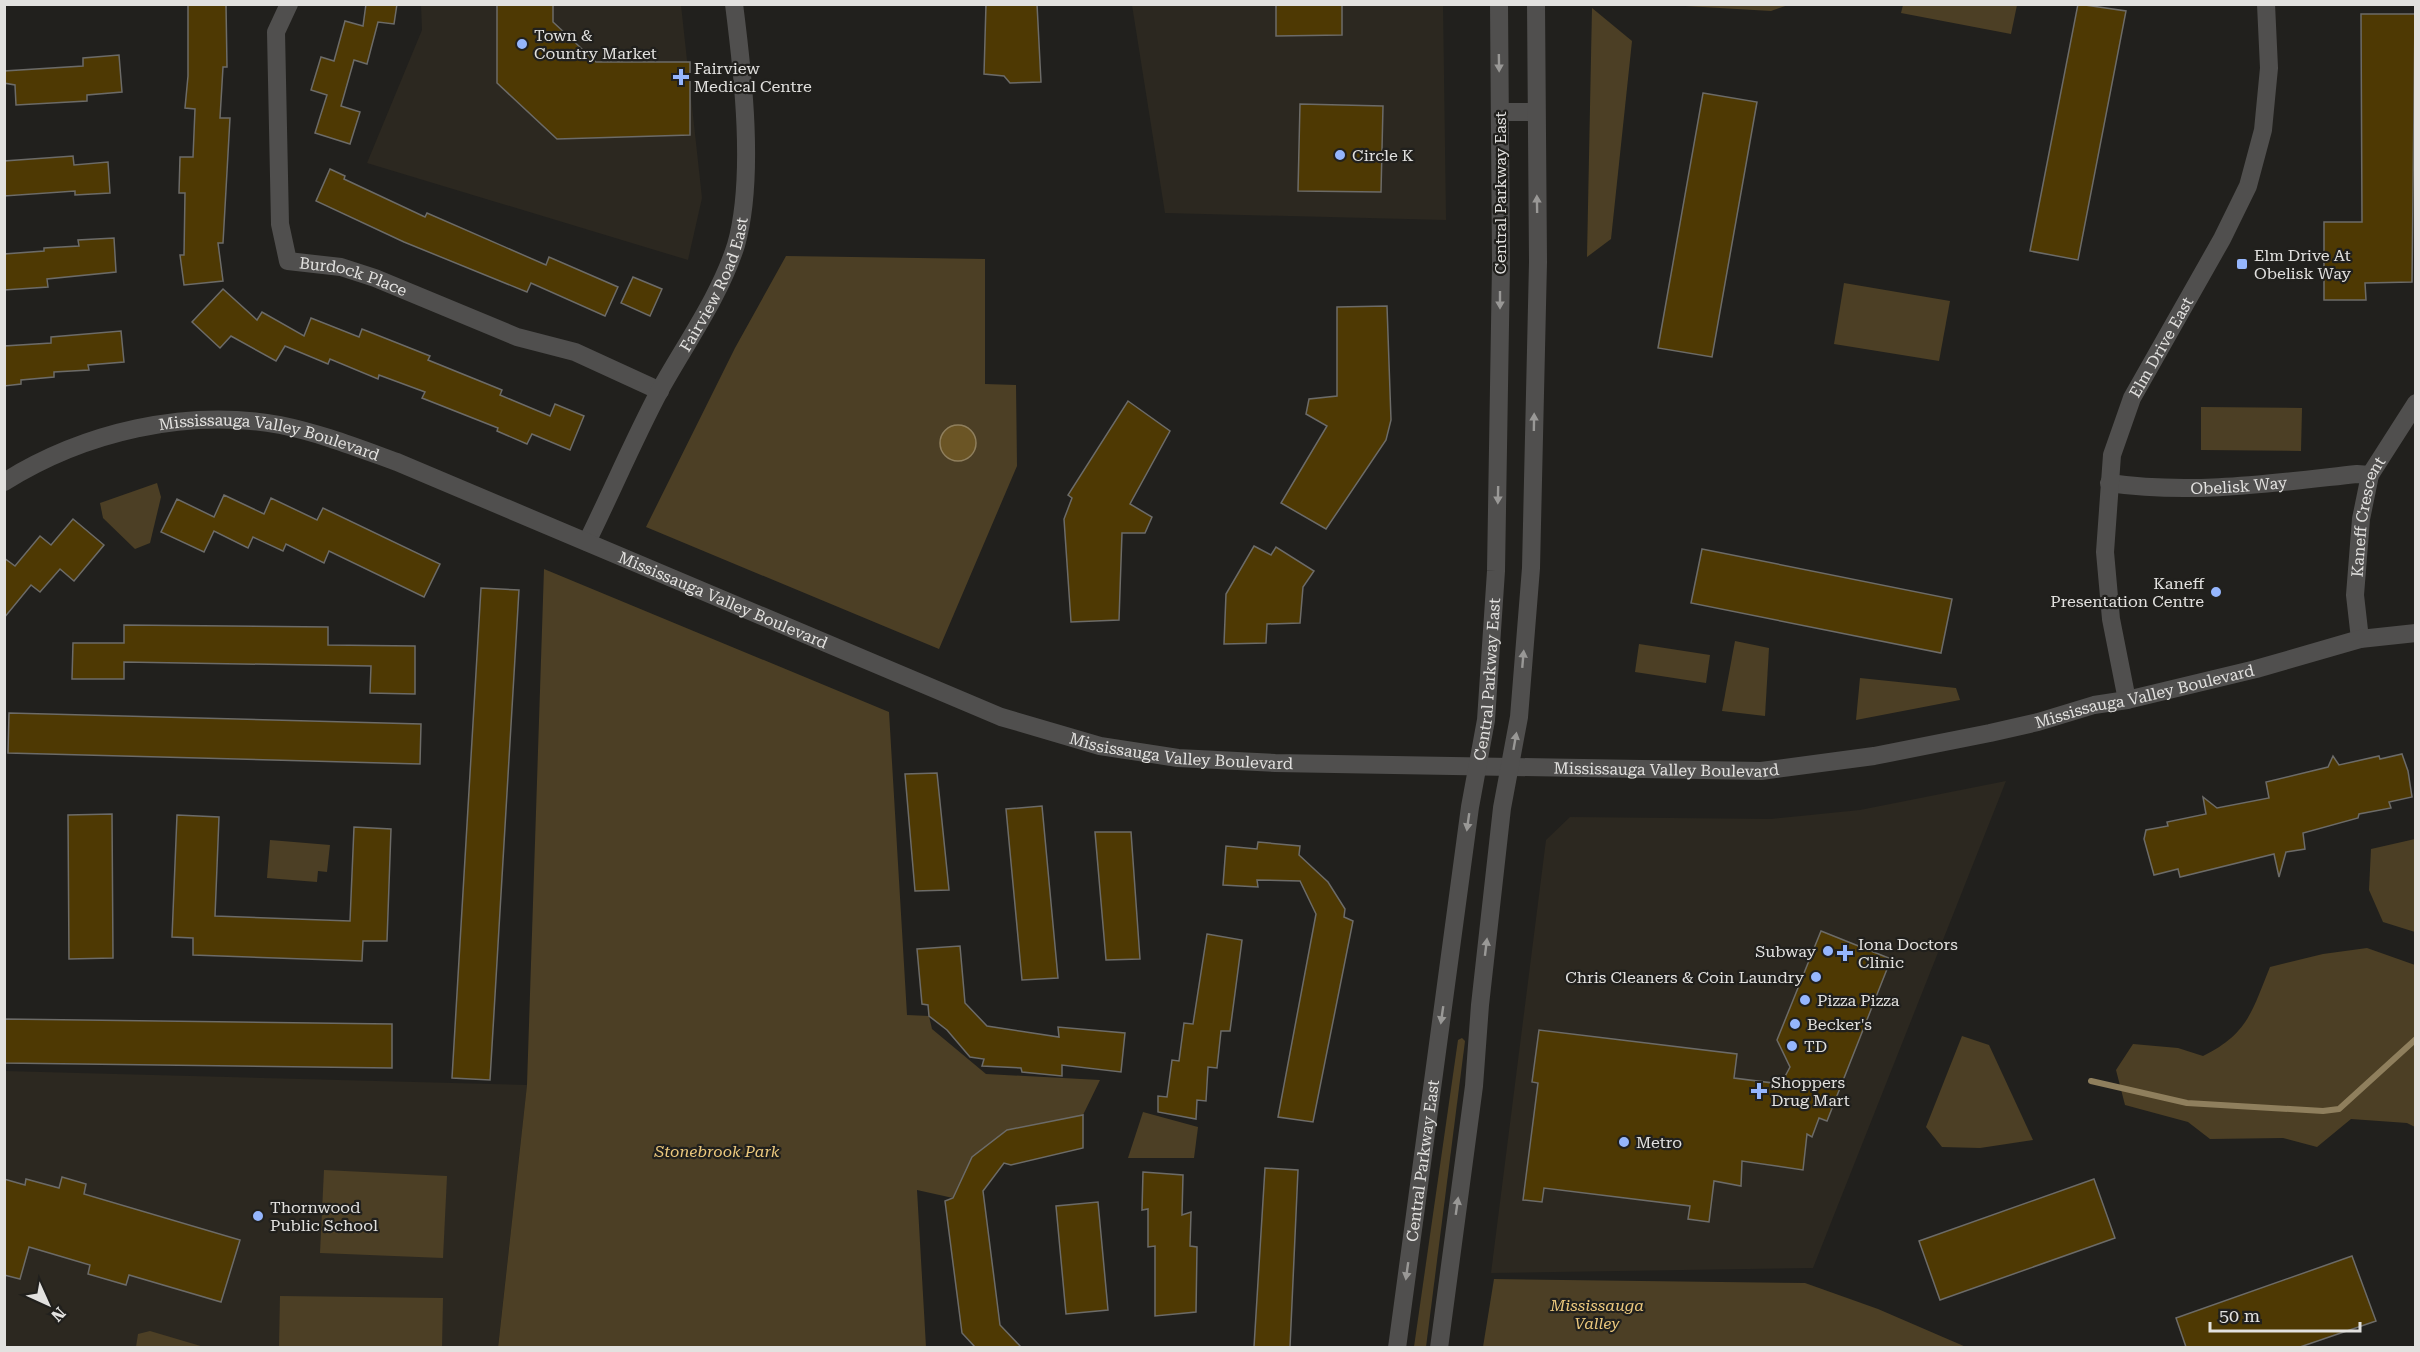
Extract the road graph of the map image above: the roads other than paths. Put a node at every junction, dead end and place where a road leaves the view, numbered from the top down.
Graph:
1 (289, 4) edge
2 (734, 4) edge
3 (1499, 4) edge
4 (1536, 4) edge
5 (2266, 4) edge
6 (1500, 112) junction
7 (1536, 112) junction
8 (660, 391) junction
9 (2415, 404) edge
10 (2370, 475) junction
11 (4, 482) edge
12 (2109, 483) junction
13 (587, 542) junction
14 (2415, 633) edge
15 (2360, 639) junction
16 (2127, 700) junction
17 (1478, 764) junction
18 (1510, 766) junction
19 (1397, 1347) edge
20 (1439, 1347) edge

1 - 8 street, Burdock Place
2 - 8 street, Fairview Road East
3 -> 6 street, Central Parkway East
4 - 7 street, Central Parkway East
5 - 12 street, Elm Drive East
6 - 7 street
6 -> 17 street, Central Parkway East
18 -> 7 street, Central Parkway East
8 - 13 street, Fairview Road East
9 - 10 street, Kaneff Crescent
10 - 12 street, Obelisk Way
10 - 15 street, Kaneff Crescent
11 - 13 street, Mississauga Valley Boulevard
12 - 16 street, Elm Drive East
13 - 17 street, Mississauga Valley Boulevard
14 - 15 street, Mississauga Valley Boulevard
15 - 16 street, Mississauga Valley Boulevard
16 - 18 street, Mississauga Valley Boulevard
17 - 18 street, Mississauga Valley Boulevard
17 -> 19 street, Central Parkway East
20 -> 18 street, Central Parkway East

